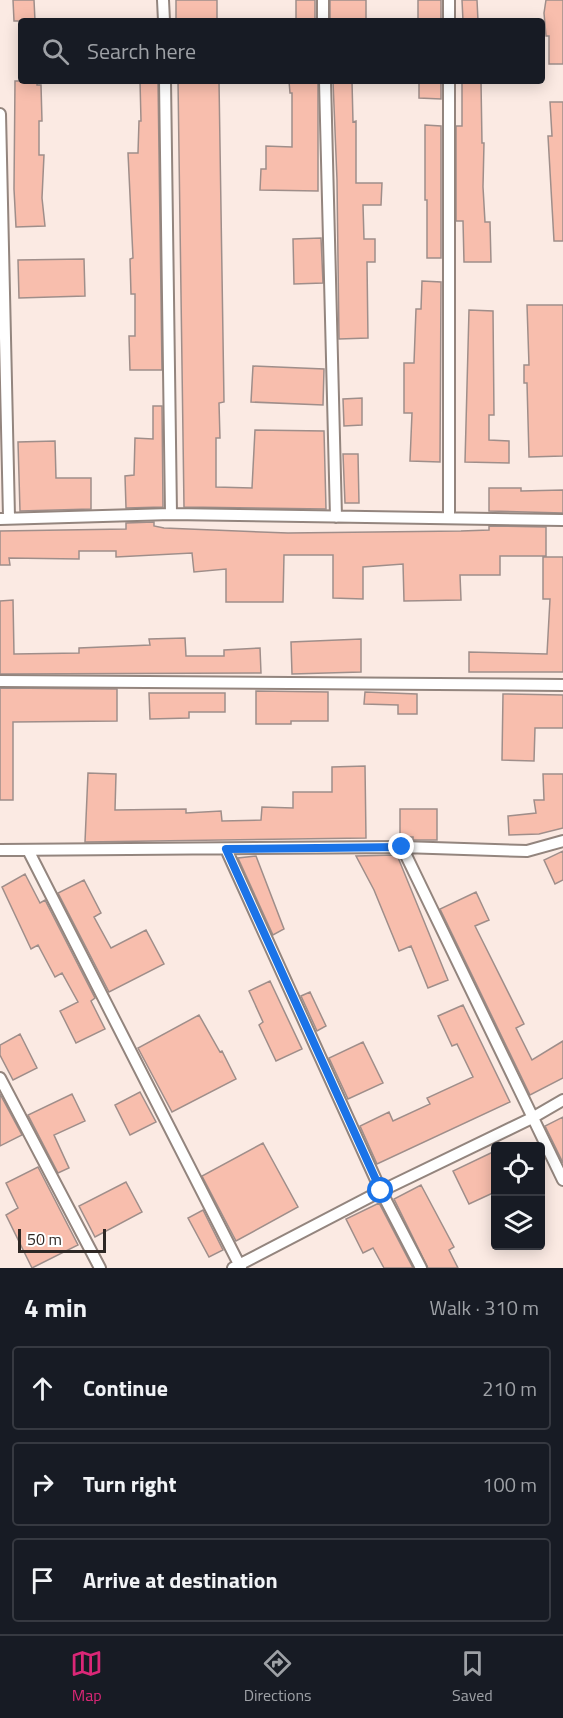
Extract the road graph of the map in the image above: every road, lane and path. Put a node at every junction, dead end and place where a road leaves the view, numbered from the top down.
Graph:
1 (164, 0) edge
2 (323, 0) edge
3 (449, 0) edge
4 (164, 18) edge
5 (323, 18) edge
6 (449, 18) edge
7 (165, 84) edge
8 (325, 84) edge
9 (449, 84) edge
10 (0, 114) edge
11 (1, 219) edge
12 (171, 514) junction
13 (336, 517) junction
14 (5, 518) edge
15 (450, 518) junction
16 (563, 520) edge
17 (0, 681) edge
18 (563, 685) edge
19 (563, 841) edge
20 (402, 847) junction
21 (226, 849) junction
22 (0, 850) edge
23 (28, 850) junction
24 (0, 1078) edge
25 (563, 1100) edge
26 (532, 1118) junction
27 (563, 1180) edge
28 (381, 1191) junction
29 (238, 1267) edge
30 (100, 1268) edge
31 (421, 1268) edge

1 - 4 street
2 - 5 street
3 - 6 street
7 - 12 street
8 - 13 street
9 - 15 street
10 - 11 street
11 - 14 street
12 - 13 street
12 - 14 street
13 - 15 street
15 - 16 street
17 - 18 street
19 - 20 street
20 - 21 street
20 - 26 street
21 - 23 street
21 - 28 street
22 - 23 street
23 - 29 street
24 - 30 street
25 - 26 street
26 - 27 street
26 - 28 street
28 - 29 street
28 - 31 street

